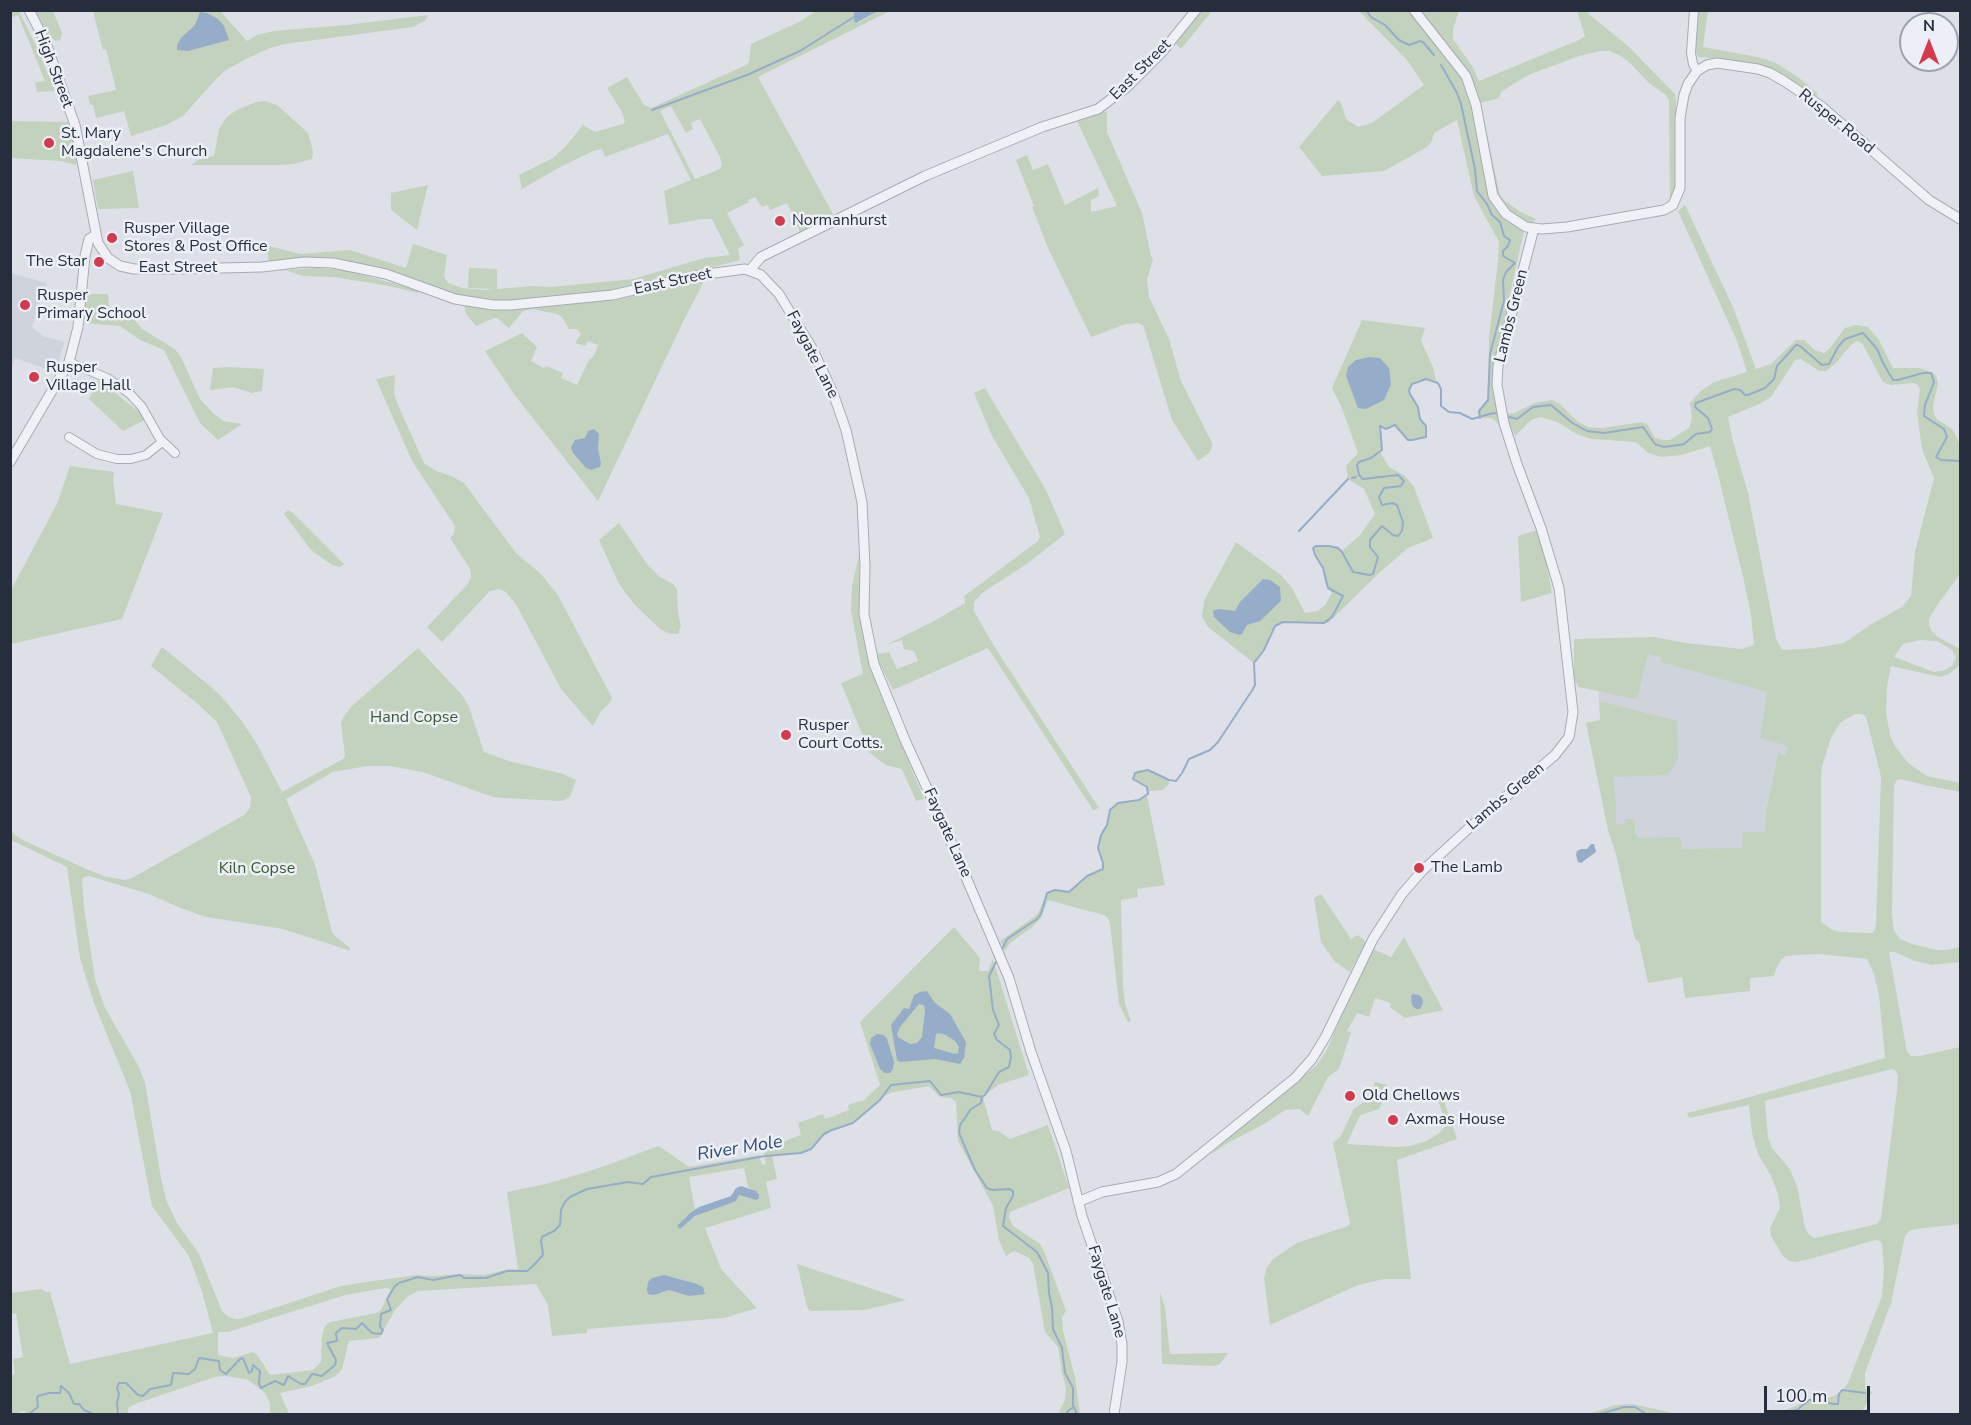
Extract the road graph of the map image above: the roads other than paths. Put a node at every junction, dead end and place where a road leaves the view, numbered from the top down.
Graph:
1 (29, 10) edge
2 (1196, 10) edge
3 (1414, 10) edge
4 (1694, 10) edge
5 (1697, 71) junction
6 (1960, 219) edge
7 (1534, 228) junction
8 (96, 234) junction
9 (750, 270) junction
10 (69, 362) junction
11 (69, 437) dead end
12 (162, 442) junction
13 (175, 453) dead end
14 (10, 462) edge
15 (1078, 1202) junction
16 (1114, 1414) edge

1 - 8 street, High Street
2 - 9 street, East Street
3 - 7 street
4 - 5 street
5 - 6 street, Rusper Road
5 - 7 street
7 - 15 street, Lambs Green
8 - 9 street, East Street
8 - 10 street
9 - 15 street, Faygate Lane
10 - 12 street
10 - 14 street
11 - 12 street
12 - 13 street
15 - 16 street, Faygate Lane

